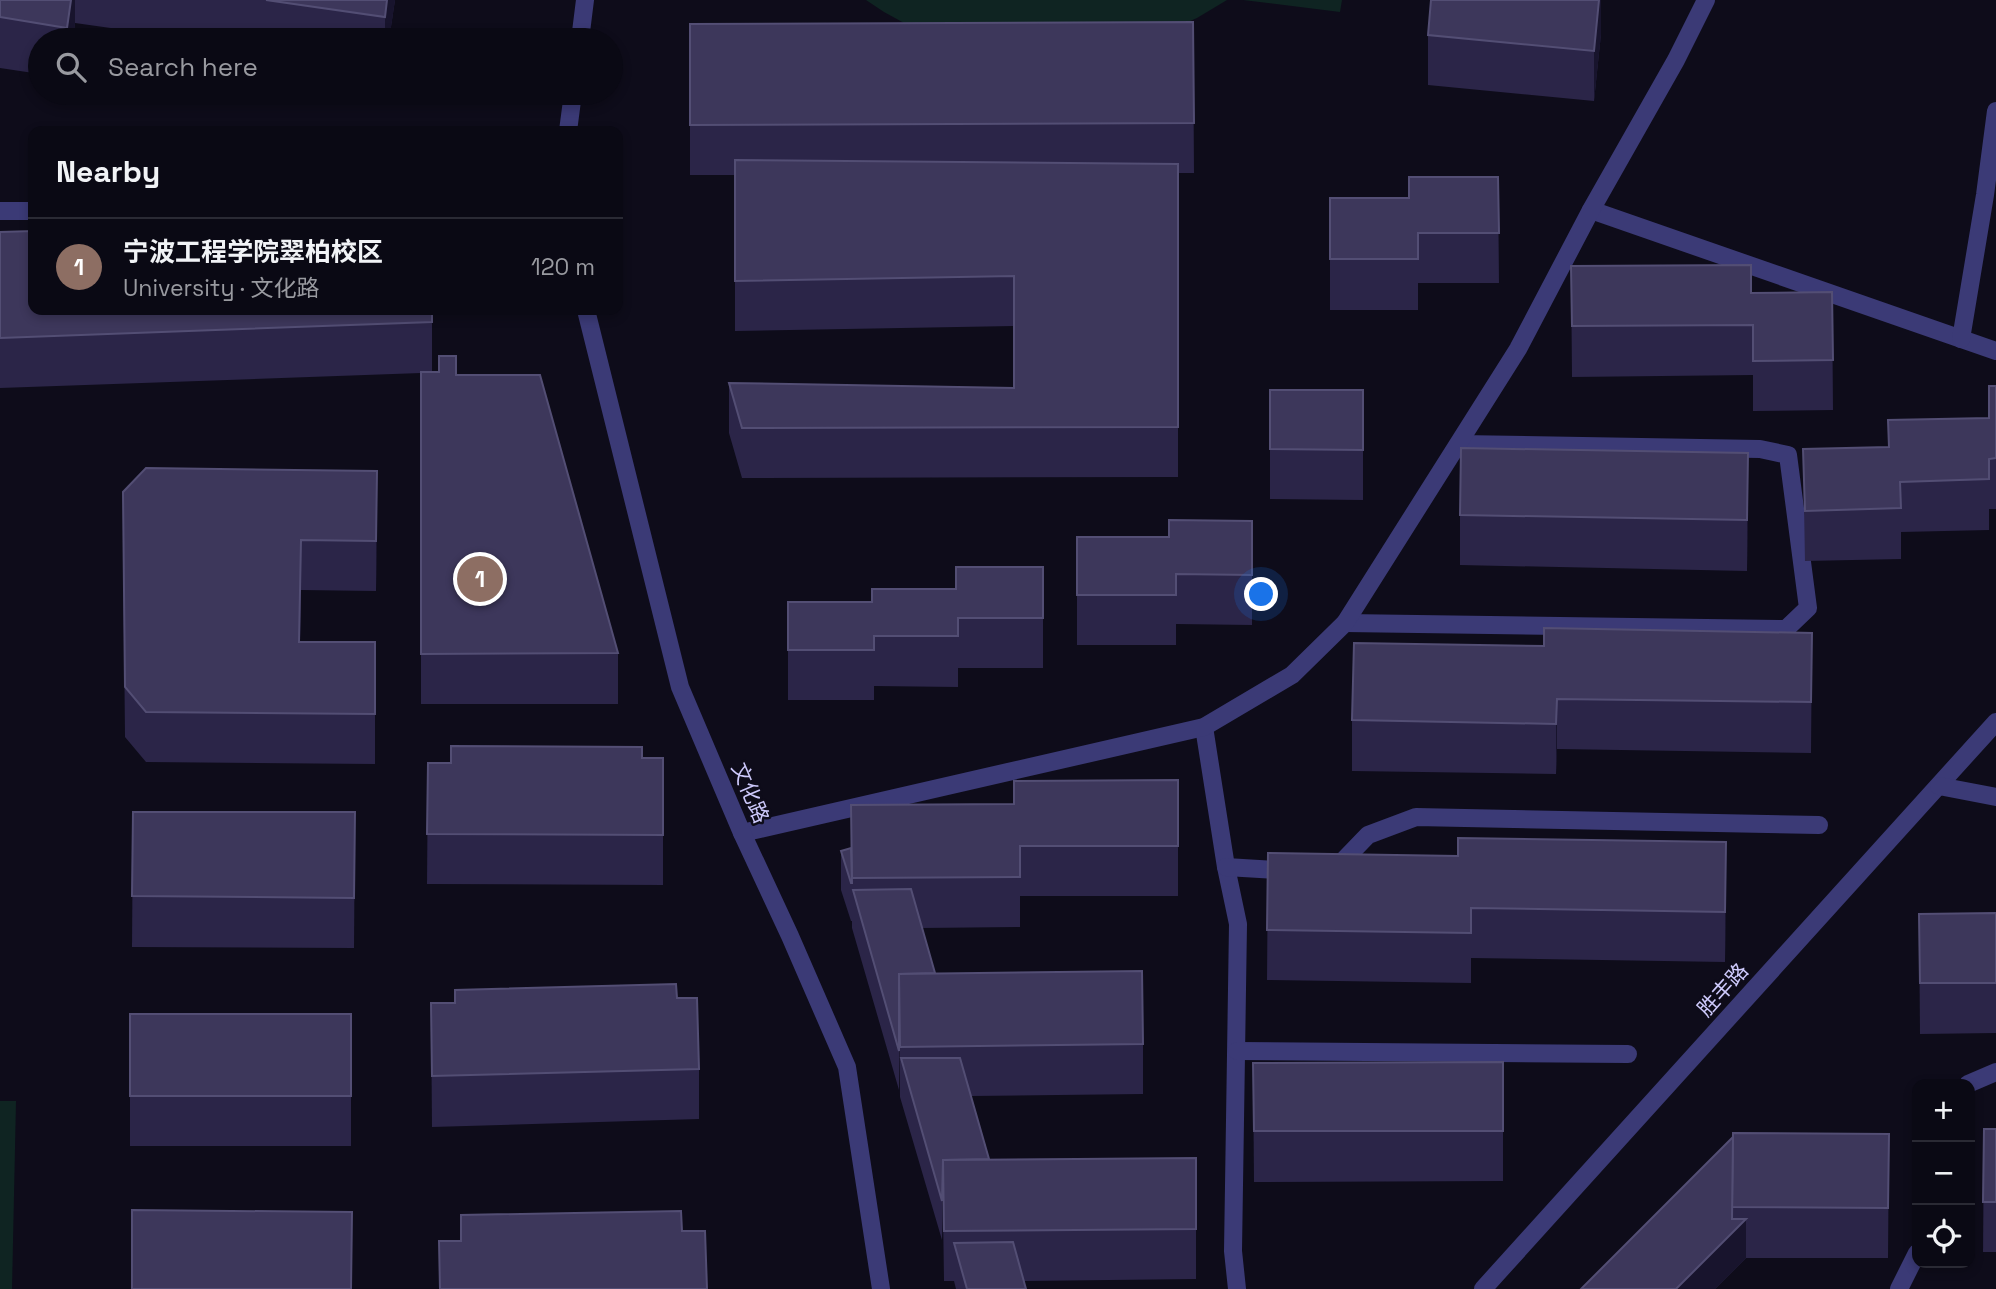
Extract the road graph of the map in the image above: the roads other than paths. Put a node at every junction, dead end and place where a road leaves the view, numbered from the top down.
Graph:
1 (585, 0) edge
2 (1706, 0) edge
3 (582, 28) edge
4 (571, 105) edge
5 (1996, 111) edge
6 (569, 126) edge
7 (1591, 210) junction
8 (0, 211) edge
9 (28, 211) edge
10 (587, 315) edge
11 (1961, 339) junction
12 (1996, 351) edge
13 (1459, 444) junction
14 (1345, 623) junction
15 (1996, 722) edge
16 (1204, 727) junction
17 (1939, 786) junction
18 (1996, 797) edge
19 (1819, 825) dead end
20 (742, 833) junction
21 (1226, 867) junction
22 (1237, 1051) junction
23 (1628, 1054) dead end
24 (1996, 1072) edge
25 (1975, 1081) edge
26 (1912, 1263) edge
27 (881, 1289) edge
28 (1237, 1289) edge
29 (1483, 1289) edge
30 (1899, 1289) edge

1 - 3 street
2 - 7 street
4 - 6 street
5 - 11 street
7 - 11 street
7 - 13 street
8 - 9 street
10 - 20 street, 文化路
11 - 12 street
13 - 14 street
13 - 14 street
14 - 16 street
15 - 17 street, 胜丰路
16 - 20 street
16 - 21 street
17 - 18 street
17 - 29 street, 胜丰路
19 - 21 street
20 - 27 street, 文化路
21 - 22 street
22 - 23 street
22 - 28 street
24 - 25 street
26 - 30 street

